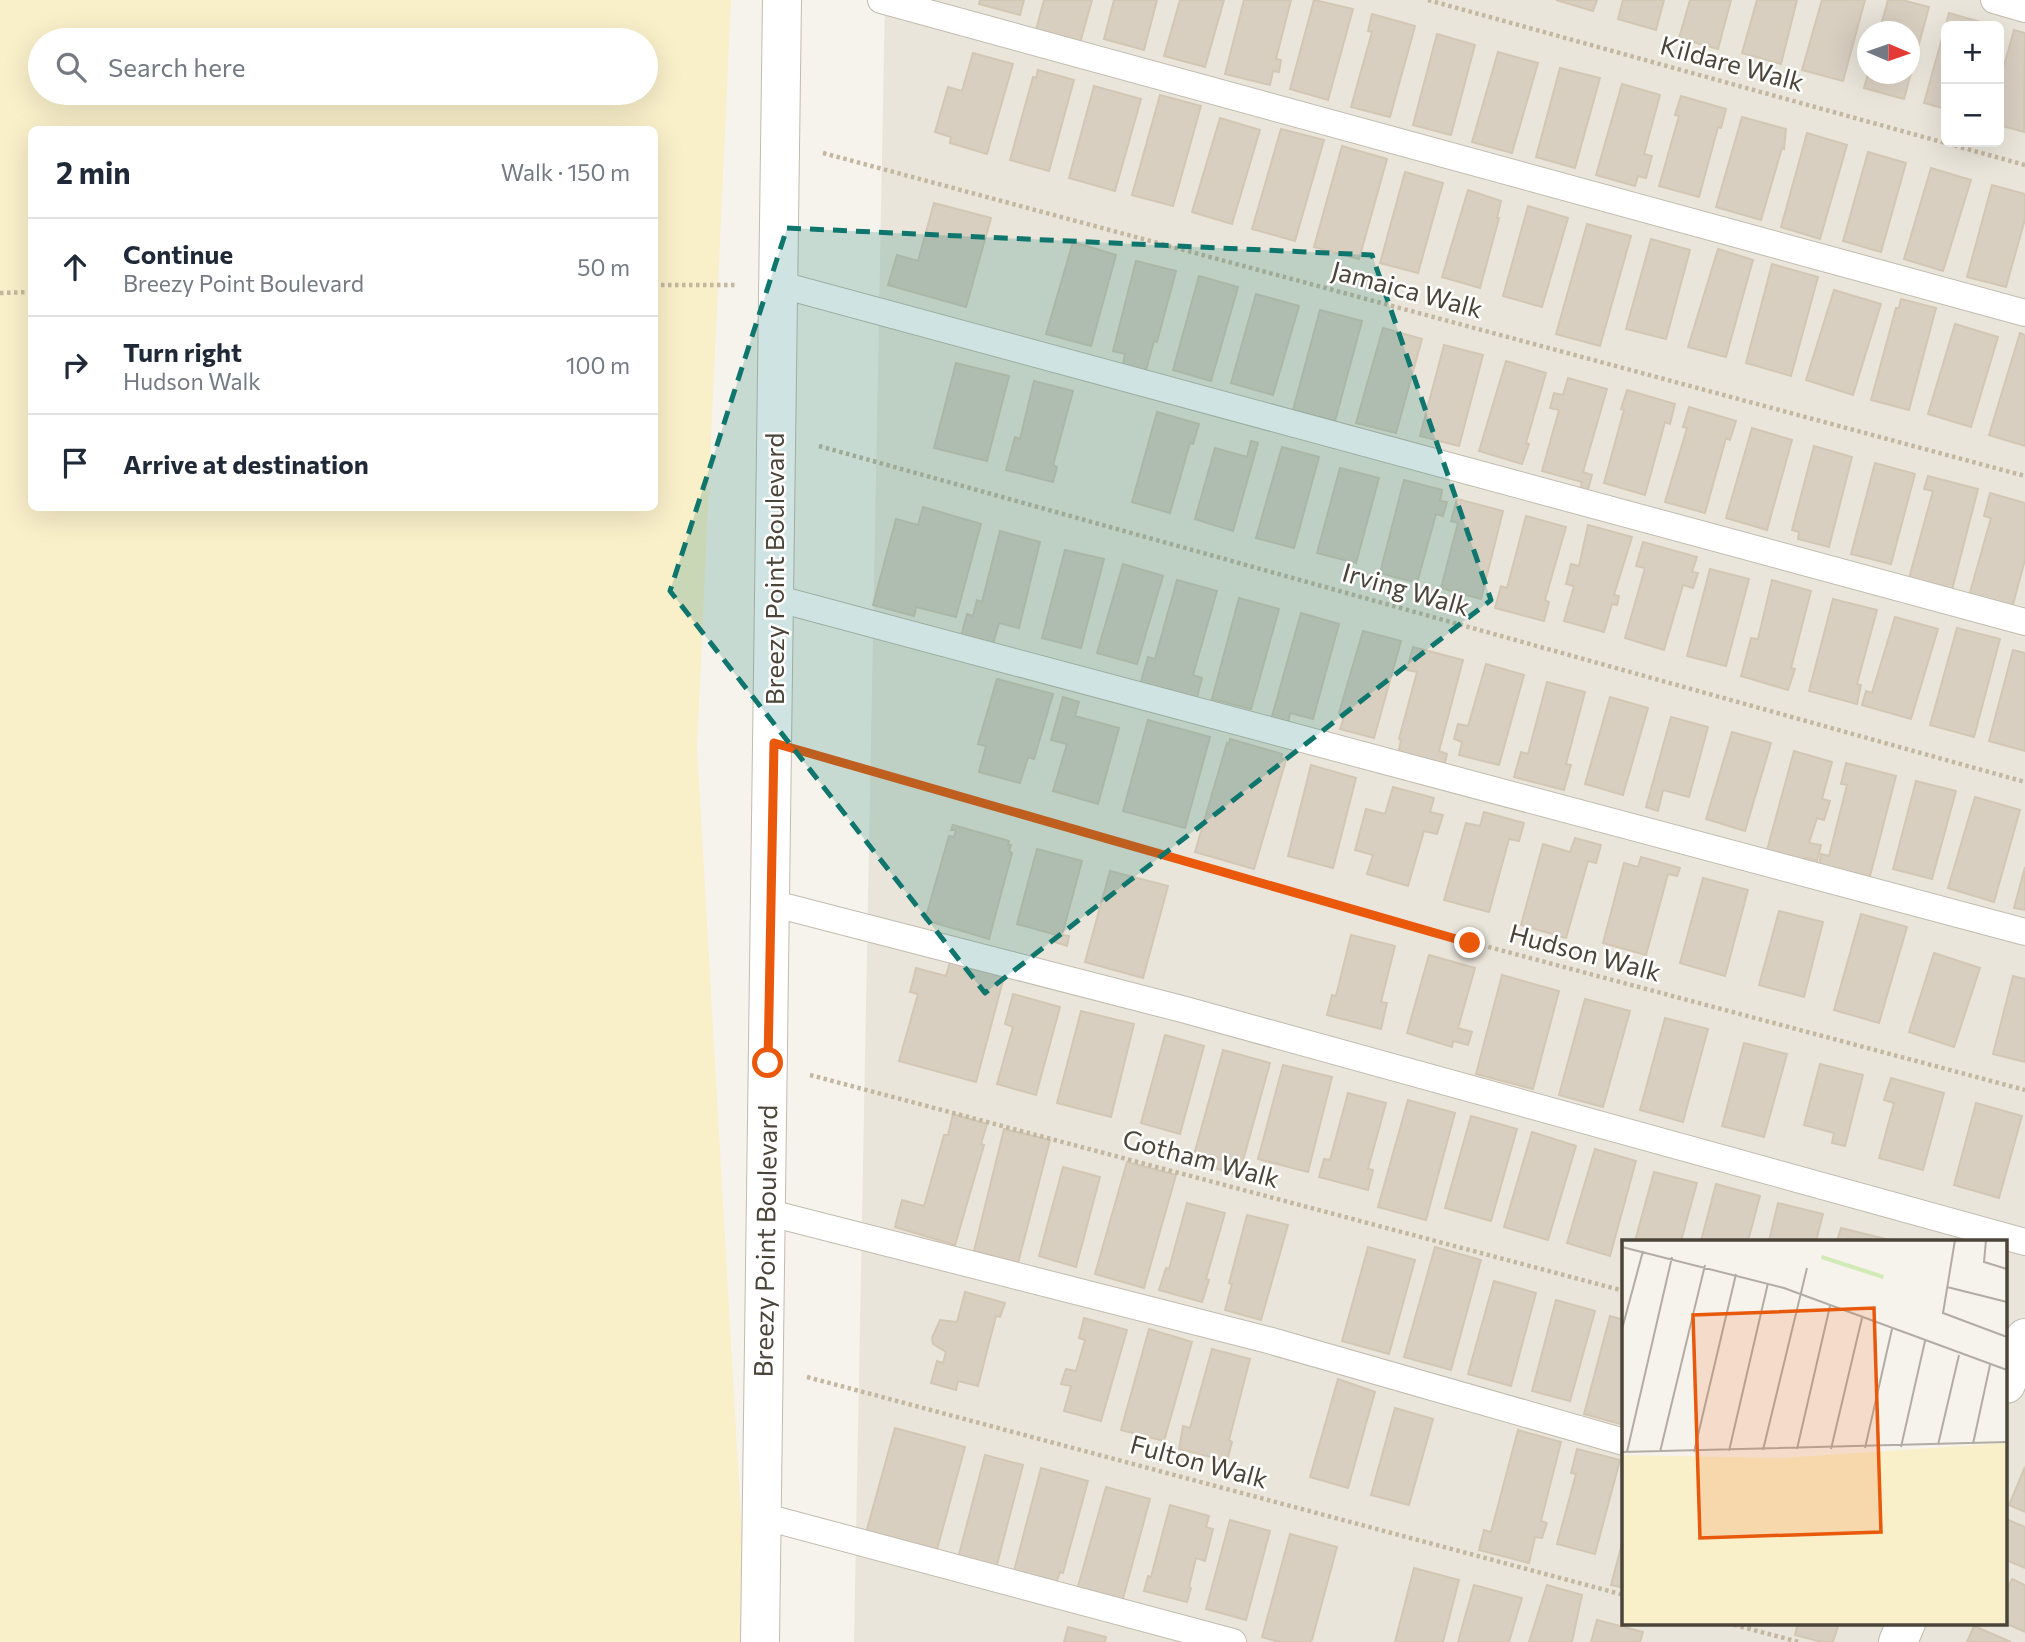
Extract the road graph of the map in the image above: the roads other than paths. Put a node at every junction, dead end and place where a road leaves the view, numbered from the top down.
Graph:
1 (782, 0) edge
2 (881, 0) edge
3 (1994, 0) edge
4 (2025, 9) edge
5 (778, 284) junction
6 (2025, 313) edge
7 (775, 598) junction
8 (2025, 622) edge
9 (771, 903) junction
10 (2025, 932) edge
11 (766, 1212) junction
12 (2025, 1242) edge
13 (2025, 1338) edge
14 (2008, 1379) edge
15 (1622, 1441) edge
16 (762, 1517) junction
17 (1906, 1624) edge
18 (760, 1642) edge
19 (1233, 1642) edge
20 (1898, 1642) edge

1 - 5 street, Breezy Point Boulevard
2 - 6 lane
3 - 4 lane
5 - 7 street, Breezy Point Boulevard
5 - 8 lane
7 - 9 street, Breezy Point Boulevard
7 - 10 lane
9 - 11 street, Breezy Point Boulevard
9 - 12 lane
11 - 15 lane
11 - 16 street, Breezy Point Boulevard
13 - 14 street
16 - 18 street, Breezy Point Boulevard
16 - 19 lane
17 - 20 street

